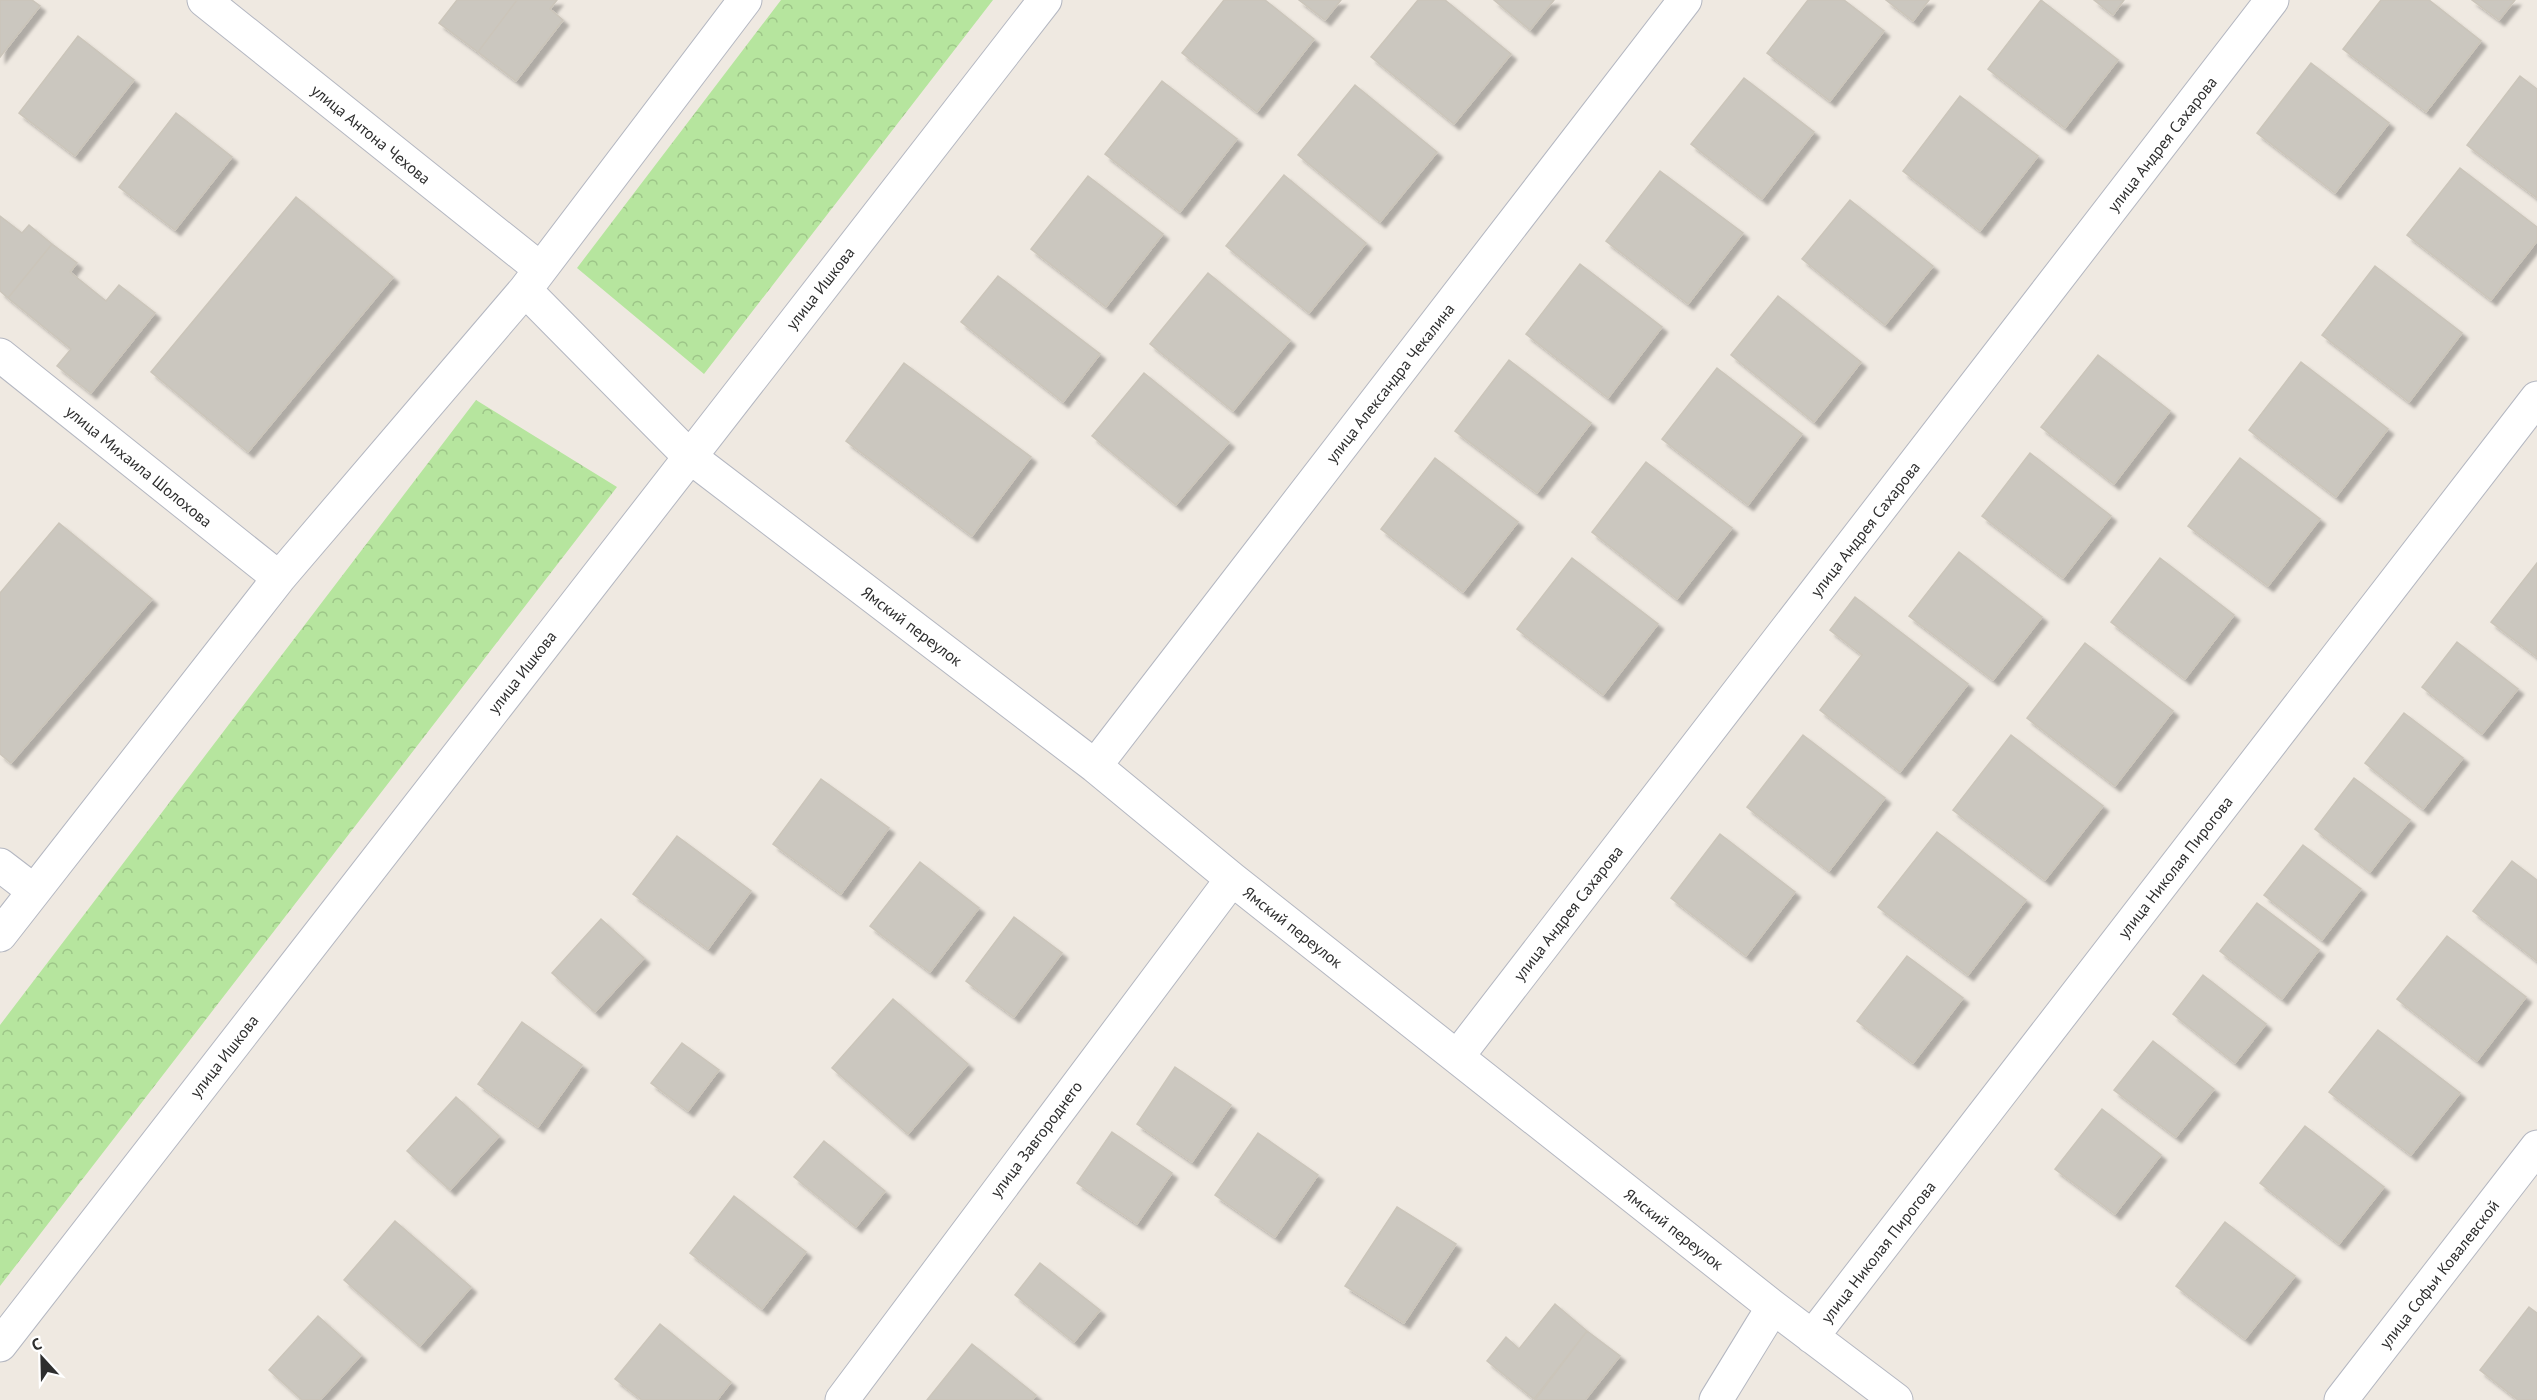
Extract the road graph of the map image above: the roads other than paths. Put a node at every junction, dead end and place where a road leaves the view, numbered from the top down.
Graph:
1 (204, 0) edge
2 (745, 0) edge
3 (1045, 0) edge
4 (1685, 0) edge
5 (2272, 0) edge
6 (532, 279) junction
7 (0, 355) edge
8 (2537, 398) edge
9 (689, 456) junction
10 (279, 578) junction
11 (1095, 766) junction
12 (0, 865) edge
13 (1232, 879) junction
14 (34, 891) junction
15 (0, 935) edge
16 (1457, 1057) junction
17 (2537, 1148) edge
18 (1773, 1307) junction
19 (1812, 1336) junction
20 (0, 1345) edge
21 (842, 1400) edge
22 (1716, 1400) edge
23 (1896, 1400) edge
24 (2341, 1400) edge

1 - 6 street, улица Антона Чехова
2 - 6 street
3 - 9 street, улица Ишкова
4 - 11 street, улица Александра Чекалина
5 - 16 street, улица Андрея Сахарова
6 - 9 street, улица Антона Чехова
6 - 10 street
7 - 10 street, улица Михаила Шолохова
8 - 19 street, улица Николая Пирогова
9 - 11 street, Ямский переулок
9 - 20 street, улица Ишкова
10 - 14 street
11 - 13 street, Ямский переулок
12 - 14 street
13 - 16 street, Ямский переулок
13 - 21 street, улица Завгороднего
14 - 15 street
16 - 18 street, Ямский переулок
17 - 24 street, улица Софьи Ковалевской
18 - 19 street, Ямский переулок
18 - 22 street
19 - 23 street, Ямский переулок

